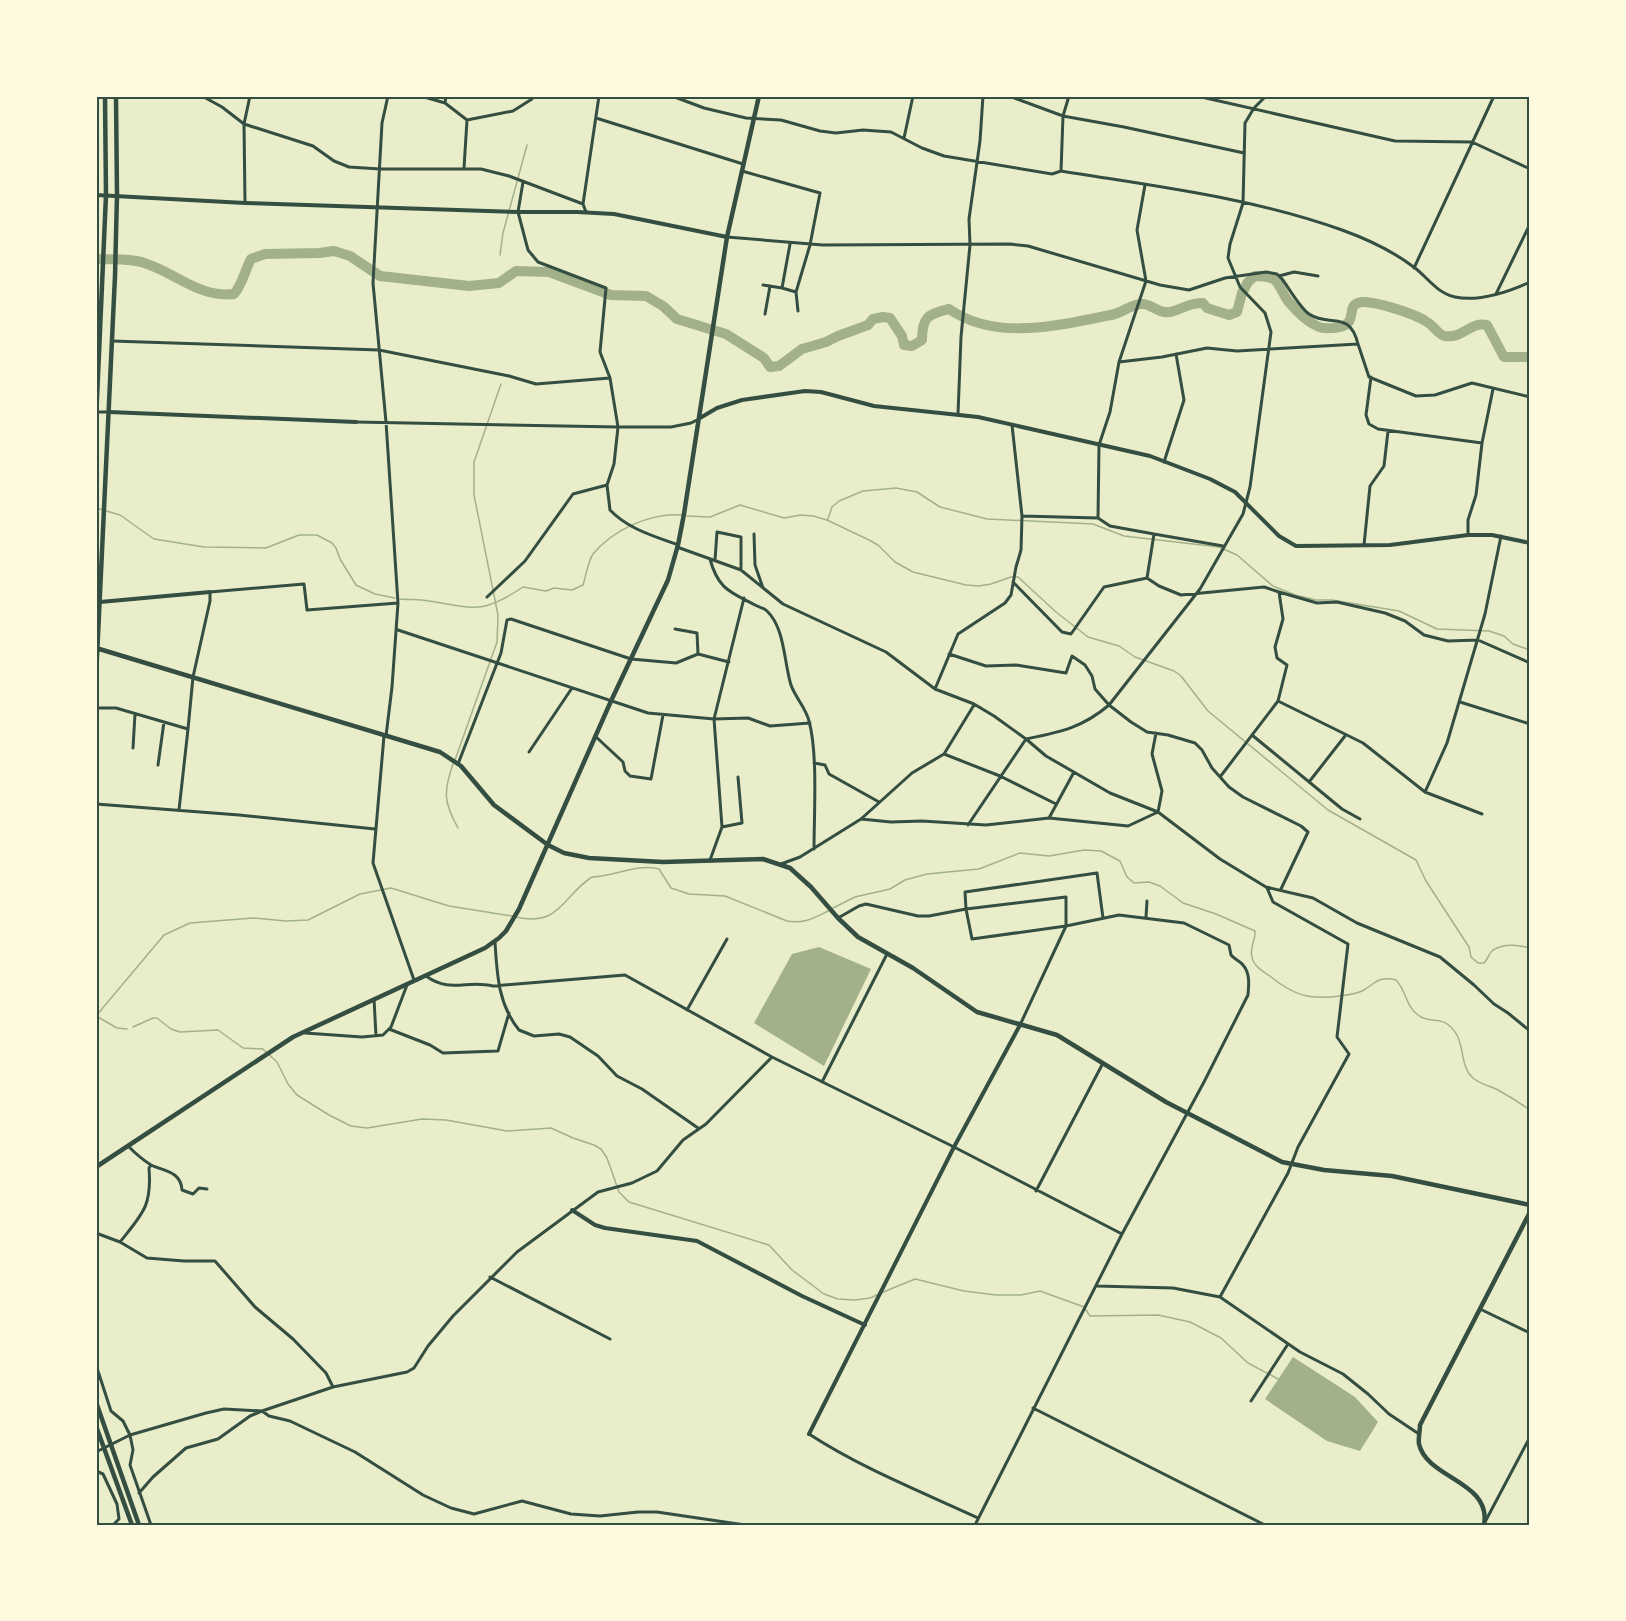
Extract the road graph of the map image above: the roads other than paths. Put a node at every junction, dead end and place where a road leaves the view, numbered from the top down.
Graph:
1 (105, 96) edge
2 (116, 96) edge
3 (202, 96) edge
4 (250, 96) edge
5 (388, 96) edge
6 (421, 96) edge
7 (446, 96) edge
8 (599, 96) edge
9 (672, 96) edge
10 (759, 96) edge
11 (913, 96) edge
12 (983, 96) edge
13 (1009, 96) edge
14 (1070, 96) edge
15 (1197, 96) edge
16 (1266, 96) edge
17 (1494, 96) edge
18 (532, 99) dead end
19 (445, 103) junction
20 (1254, 108) junction
21 (1063, 116) junction
22 (596, 118) junction
23 (753, 119) junction
24 (467, 120) junction
25 (244, 124) junction
26 (904, 138) junction
27 (1472, 142) junction
28 (1244, 153) junction
29 (977, 161) junction
30 (742, 164) junction
31 (464, 168) junction
32 (1530, 169) edge
33 (380, 170) junction
34 (741, 171) junction
35 (1060, 171) junction
36 (523, 182) junction
37 (1145, 185) junction
38 (96, 195) edge
39 (106, 195) junction
40 (117, 195) junction
41 (245, 203) junction
42 (1243, 203) junction
43 (583, 204) junction
44 (378, 208) junction
45 (518, 212) junction
46 (586, 212) junction
47 (1530, 224) edge
48 (727, 237) junction
49 (790, 243) junction
50 (810, 245) junction
51 (970, 245) junction
52 (1414, 268) junction
53 (1279, 276) junction
54 (1318, 276) dead end
55 (1234, 277) junction
56 (1146, 281) junction
57 (1530, 282) edge
58 (763, 285) dead end
59 (770, 286) junction
60 (782, 288) junction
61 (796, 292) junction
62 (1496, 294) junction
63 (798, 311) dead end
64 (765, 314) dead end
65 (98, 341) edge
66 (112, 341) junction
67 (1358, 344) junction
68 (379, 350) junction
69 (1267, 350) junction
70 (1176, 354) junction
71 (1119, 362) junction
72 (1371, 377) junction
73 (610, 378) junction
74 (1493, 389) junction
75 (1530, 397) edge
76 (96, 412) edge
77 (109, 412) junction
78 (958, 414) junction
79 (700, 418) junction
80 (96, 421) edge
81 (356, 422) joint
82 (386, 422) junction
83 (1012, 425) junction
84 (618, 427) junction
85 (1388, 431) junction
86 (1482, 444) junction
87 (1099, 445) junction
88 (1164, 462) junction
89 (607, 485) junction
90 (1246, 502) junction
91 (1022, 516) junction
92 (1098, 518) junction
93 (754, 534) dead end
94 (1154, 534) junction
95 (1468, 535) junction
96 (1501, 536) junction
97 (1530, 543) edge
98 (1364, 545) junction
99 (677, 546) junction
100 (1223, 546) junction
101 (710, 559) junction
102 (715, 560) junction
103 (741, 570) junction
104 (1147, 578) junction
105 (1013, 582) junction
106 (764, 589) junction
107 (210, 592) junction
108 (1279, 592) junction
109 (1195, 594) junction
110 (487, 597) dead end
111 (744, 598) junction
112 (100, 602) junction
113 (398, 602) junction
114 (675, 629) dead end
115 (397, 630) junction
116 (1478, 640) junction
117 (97, 649) edge
118 (698, 654) junction
119 (948, 654) junction
120 (631, 659) junction
121 (729, 662) junction
122 (497, 663) junction
123 (1530, 663) edge
124 (193, 677) junction
125 (96, 678) edge
126 (572, 688) junction
127 (935, 689) junction
128 (611, 701) junction
129 (1278, 701) junction
130 (1460, 701) junction
131 (974, 704) junction
132 (1108, 705) junction
133 (96, 708) edge
134 (135, 713) junction
135 (663, 714) junction
136 (714, 718) junction
137 (164, 722) junction
138 (810, 723) junction
139 (1530, 724) edge
140 (188, 729) junction
141 (1156, 733) junction
142 (385, 736) junction
143 (595, 736) junction
144 (1251, 736) junction
145 (1346, 736) junction
146 (1026, 739) junction
147 (133, 748) dead end
148 (529, 752) dead end
149 (945, 754) junction
150 (813, 763) junction
151 (459, 764) junction
152 (158, 765) dead end
153 (1074, 772) junction
154 (1000, 776) junction
155 (738, 777) dead end
156 (1220, 777) junction
157 (1309, 782) junction
158 (1425, 792) junction
159 (879, 802) junction
160 (96, 804) edge
161 (1056, 804) junction
162 (179, 810) junction
163 (1158, 812) junction
164 (1482, 814) dead end
165 (1049, 818) junction
166 (861, 819) junction
167 (1360, 819) dead end
168 (968, 825) junction
169 (722, 827) junction
170 (375, 829) junction
171 (548, 845) junction
172 (814, 849) junction
173 (710, 860) junction
174 (781, 864) junction
175 (1266, 887) junction
176 (1281, 889) junction
177 (1147, 901) dead end
178 (966, 909) junction
179 (836, 916) junction
180 (1146, 917) junction
181 (1103, 918) junction
182 (1066, 926) junction
183 (727, 939) dead end
184 (495, 942) junction
185 (887, 954) junction
186 (425, 976) junction
187 (414, 980) junction
188 (407, 984) junction
189 (498, 985) junction
190 (375, 999) junction
191 (687, 1011) junction
192 (508, 1013) junction
193 (1020, 1025) junction
194 (388, 1029) junction
195 (1530, 1031) edge
196 (302, 1033) junction
197 (376, 1036) junction
198 (772, 1057) junction
199 (1103, 1064) junction
200 (822, 1082) junction
201 (1186, 1113) junction
202 (699, 1128) junction
203 (128, 1146) junction
204 (954, 1147) junction
205 (151, 1165) junction
206 (1291, 1165) junction
207 (96, 1167) edge
208 (207, 1189) dead end
209 (1036, 1191) junction
210 (1530, 1205) edge
211 (572, 1210) junction
212 (1530, 1212) edge
213 (96, 1233) edge
214 (1122, 1234) junction
215 (120, 1242) junction
216 (490, 1277) junction
217 (1097, 1286) junction
218 (1220, 1297) junction
219 (1480, 1309) junction
220 (865, 1325) junction
221 (1530, 1333) edge
222 (610, 1339) dead end
223 (1288, 1344) junction
224 (96, 1365) edge
225 (333, 1387) junction
226 (1251, 1401) dead end
227 (96, 1402) edge
228 (1033, 1408) junction
229 (262, 1411) junction
230 (96, 1426) edge
231 (809, 1434) joint
232 (1419, 1434) junction
233 (130, 1436) junction
234 (1530, 1437) edge
235 (111, 1445) junction
236 (104, 1448) junction
237 (96, 1452) edge
238 (96, 1471) edge
239 (140, 1493) junction
240 (978, 1518) junction
241 (1485, 1524) edge
242 (113, 1525) edge
243 (132, 1525) edge
244 (139, 1525) edge
245 (151, 1525) edge
246 (745, 1525) edge
247 (975, 1525) edge
248 (1265, 1525) edge

1 - 39 main road
2 - 40 main road
3 - 25 street
4 - 25 street
5 - 33 street
6 - 19 street
7 - 19 street
8 - 22 street
9 - 23 street
10 - 23 main road
11 - 26 street
12 - 29 street
13 - 21 street
14 - 21 street
15 - 20 street
16 - 20 street
17 - 27 street
18 - 24 street
19 - 24 street
20 - 27 street
20 - 28 street
21 - 28 street
21 - 35 street
22 - 30 street
22 - 43 street
23 - 26 street
23 - 30 main road
24 - 31 street
25 - 33 street
25 - 41 street
26 - 29 street
27 - 32 street
27 - 52 street
28 - 42 street
29 - 35 street
29 - 51 street
30 - 34 main road
31 - 33 street
31 - 36 street
33 - 44 street
34 - 48 main road
34 - 50 street
35 - 37 street
36 - 43 street
36 - 45 street
37 - 42 street
37 - 56 street
38 - 39 street
39 - 40 street
39 - 65 main road
40 - 41 street
40 - 66 main road
41 - 44 street
42 - 52 street
42 - 55 street
43 - 46 street
44 - 45 street
44 - 68 street
45 - 46 street
45 - 73 street
46 - 48 street
47 - 62 street
48 - 49 street
48 - 79 main road
49 - 50 street
49 - 60 street
50 - 51 street
50 - 61 street
51 - 56 street
51 - 78 street
52 - 62 street
53 - 54 street
53 - 55 street
53 - 67 street
55 - 56 street
55 - 69 street
56 - 71 street
57 - 62 street
58 - 59 street
59 - 60 street
59 - 64 street
60 - 61 street
61 - 63 street
65 - 76 main road
66 - 68 street
66 - 77 main road
67 - 69 street
67 - 72 street
68 - 73 street
68 - 82 street
69 - 70 street
69 - 90 street
70 - 71 street
70 - 88 street
71 - 87 street
72 - 74 street
72 - 85 street
73 - 84 street
74 - 75 street
74 - 86 street
76 - 77 street
76 - 80 main road
77 - 81 street
77 - 112 main road
78 - 79 street
78 - 83 street
79 - 84 street
79 - 99 main road
81 - 82 street
82 - 84 street
82 - 113 street
83 - 87 street
83 - 91 street
84 - 89 street
85 - 86 street
85 - 98 street
86 - 95 street
87 - 88 street
87 - 92 street
88 - 90 street
89 - 99 street
89 - 110 street
90 - 98 street
90 - 100 street
91 - 92 street
91 - 105 street
92 - 94 street
93 - 106 street
94 - 100 street
94 - 104 street
95 - 96 street
95 - 98 street
96 - 97 street
96 - 116 street
99 - 101 street
99 - 120 main road
100 - 109 street
101 - 102 street
101 - 111 street
102 - 103 street
102 - 103 street
103 - 106 street
104 - 105 street
104 - 109 street
105 - 119 street
106 - 127 street
107 - 112 street
107 - 113 street
107 - 124 street
108 - 109 street
108 - 116 street
108 - 129 street
109 - 132 street
111 - 121 street
111 - 138 street
112 - 117 main road
113 - 115 street
114 - 118 street
115 - 122 street
115 - 142 street
116 - 123 street
116 - 130 street
117 - 124 main road
117 - 125 main road
118 - 120 street
118 - 121 street
119 - 127 street
119 - 132 street
120 - 122 street
120 - 128 main road
121 - 136 street
122 - 126 street
122 - 151 street
124 - 140 street
124 - 142 main road
126 - 128 street
126 - 148 street
127 - 131 street
128 - 135 street
128 - 143 main road
129 - 144 street
129 - 145 street
130 - 139 street
130 - 158 street
131 - 146 street
131 - 149 street
132 - 141 street
132 - 146 street
133 - 134 street
134 - 137 street
134 - 147 street
135 - 136 street
135 - 143 street
136 - 138 street
136 - 169 street
137 - 140 street
137 - 152 street
138 - 150 street
140 - 162 street
141 - 156 street
141 - 163 street
142 - 151 main road
142 - 170 street
143 - 171 main road
144 - 156 street
144 - 157 street
145 - 157 street
145 - 158 street
146 - 153 street
146 - 154 street
149 - 154 street
149 - 159 street
150 - 159 street
150 - 172 street
151 - 171 main road
153 - 161 street
153 - 163 street
154 - 161 street
154 - 168 street
155 - 169 street
156 - 176 street
157 - 167 street
158 - 164 street
159 - 166 street
160 - 162 street
161 - 165 street
162 - 170 street
163 - 165 street
163 - 175 street
165 - 168 street
166 - 168 street
166 - 172 street
169 - 173 street
170 - 187 street
171 - 173 main road
171 - 184 main road
172 - 174 street
173 - 174 main road
174 - 179 main road
175 - 176 street
175 - 206 street
176 - 195 street
177 - 180 street
178 - 179 street
178 - 181 street
178 - 182 street
178 - 182 street
179 - 185 main road
180 - 181 street
180 - 201 street
181 - 182 street
182 - 193 street
183 - 191 street
184 - 186 main road
184 - 189 street
185 - 193 main road
185 - 200 street
186 - 187 main road
186 - 189 street
187 - 188 main road
188 - 190 main road
188 - 194 street
189 - 191 street
189 - 192 street
190 - 196 main road
190 - 197 street
191 - 198 street
192 - 194 street
192 - 202 street
193 - 199 main road
193 - 204 street
194 - 197 street
196 - 197 street
196 - 203 main road
198 - 200 street
198 - 202 street
199 - 201 main road
199 - 209 street
200 - 204 street
201 - 206 main road
201 - 214 street
202 - 211 street
203 - 205 street
203 - 207 main road
204 - 209 street
204 - 220 street
205 - 208 street
205 - 215 street
206 - 210 main road
206 - 218 street
209 - 214 street
211 - 216 street
211 - 220 street
212 - 219 main road
213 - 215 street
214 - 217 street
215 - 225 street
216 - 222 street
216 - 225 street
217 - 218 street
217 - 228 street
218 - 223 street
219 - 221 street
219 - 232 main road
220 - 231 street
223 - 226 street
223 - 232 street
224 - 233 street
225 - 229 street
227 - 235 main road
228 - 240 street
228 - 248 street
229 - 233 street
229 - 239 street
229 - 246 street
230 - 236 main road
231 - 240 street
232 - 241 main road
233 - 235 street
233 - 239 street
234 - 241 street
235 - 236 street
235 - 244 main road
236 - 237 street
236 - 243 main road
238 - 242 street
239 - 245 street
240 - 247 street

